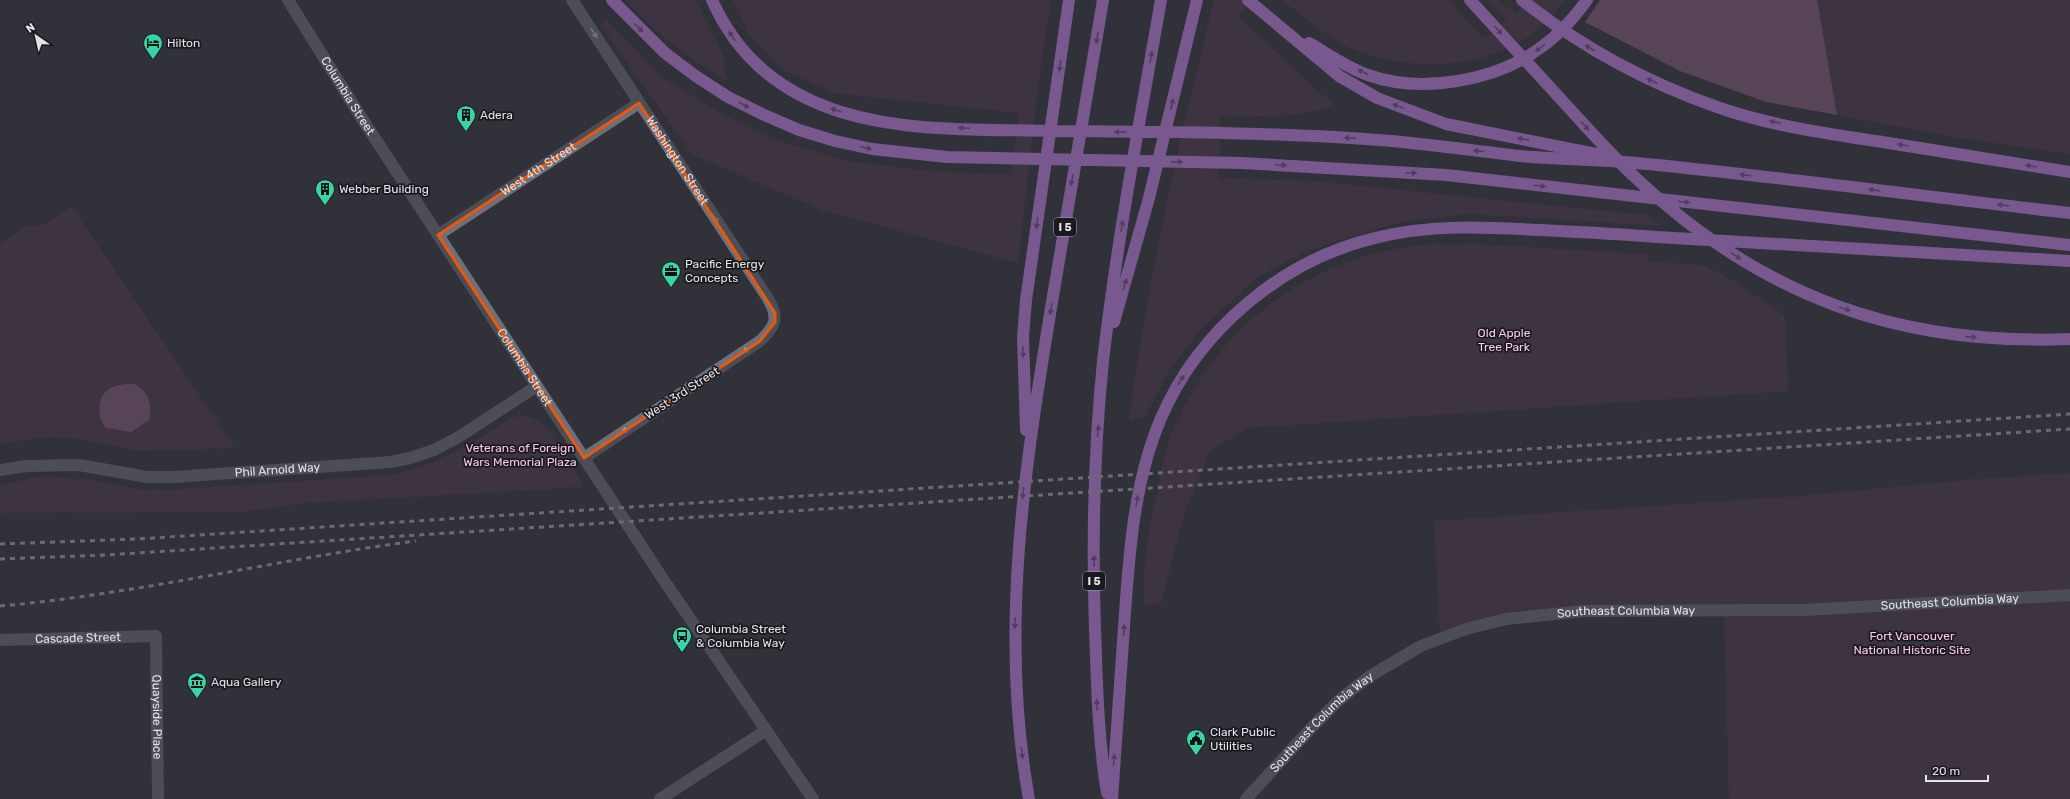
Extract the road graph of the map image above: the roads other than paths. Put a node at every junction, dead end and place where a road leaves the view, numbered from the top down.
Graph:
1 (572, 0) edge
2 (612, 0) edge
3 (712, 0) edge
4 (1069, 0) edge
5 (1103, 0) edge
6 (1161, 0) edge
7 (1197, 0) edge
8 (1248, 0) edge
9 (1522, 0) edge
10 (1587, 0) edge
11 (291, 1) edge
12 (1471, 1) edge
13 (1269, 19) junction
14 (640, 103) junction
15 (1644, 163) junction
16 (2070, 172) edge
17 (2070, 213) edge
18 (438, 235) junction
19 (2070, 245) edge
20 (2070, 261) edge
21 (775, 322) joint
22 (2070, 339) edge
23 (1103, 362) junction
24 (537, 386) junction
25 (1027, 455) junction
26 (584, 458) junction
27 (0, 470) edge
28 (2070, 595) edge
29 (156, 636) joint
30 (0, 640) edge
31 (765, 731) junction
32 (158, 799) edge
33 (660, 799) edge
34 (813, 799) edge
35 (1029, 799) edge
36 (1108, 799) edge
37 (1112, 799) edge
38 (1246, 799) edge

1 -> 14 street, Washington Street
2 -> 19 highway
15 -> 3 highway
4 -> 25 highway
5 -> 25 highway, I 5
23 -> 6 highway, I 5
23 -> 7 highway
8 - 13 highway
16 -> 9 highway
10 -> 13 highway
11 - 18 street, Columbia Street
12 -> 22 highway
15 -> 13 highway
14 - 18 street, West 4th Street
14 -> 21 street, Washington Street
17 -> 15 highway
18 - 24 street, Columbia Street
37 -> 20 highway
21 -> 26 street, West 3rd Street
36 -> 23 highway, I 5
24 - 26 street, Columbia Street
24 - 27 street, Phil Arnold Way
25 -> 35 highway, I 5
26 - 31 street, Columbia Street
28 - 38 street, Southeast Columbia Way
29 - 30 street, Cascade Street
29 - 32 street, Quayside Place
31 - 33 street
31 - 34 street

